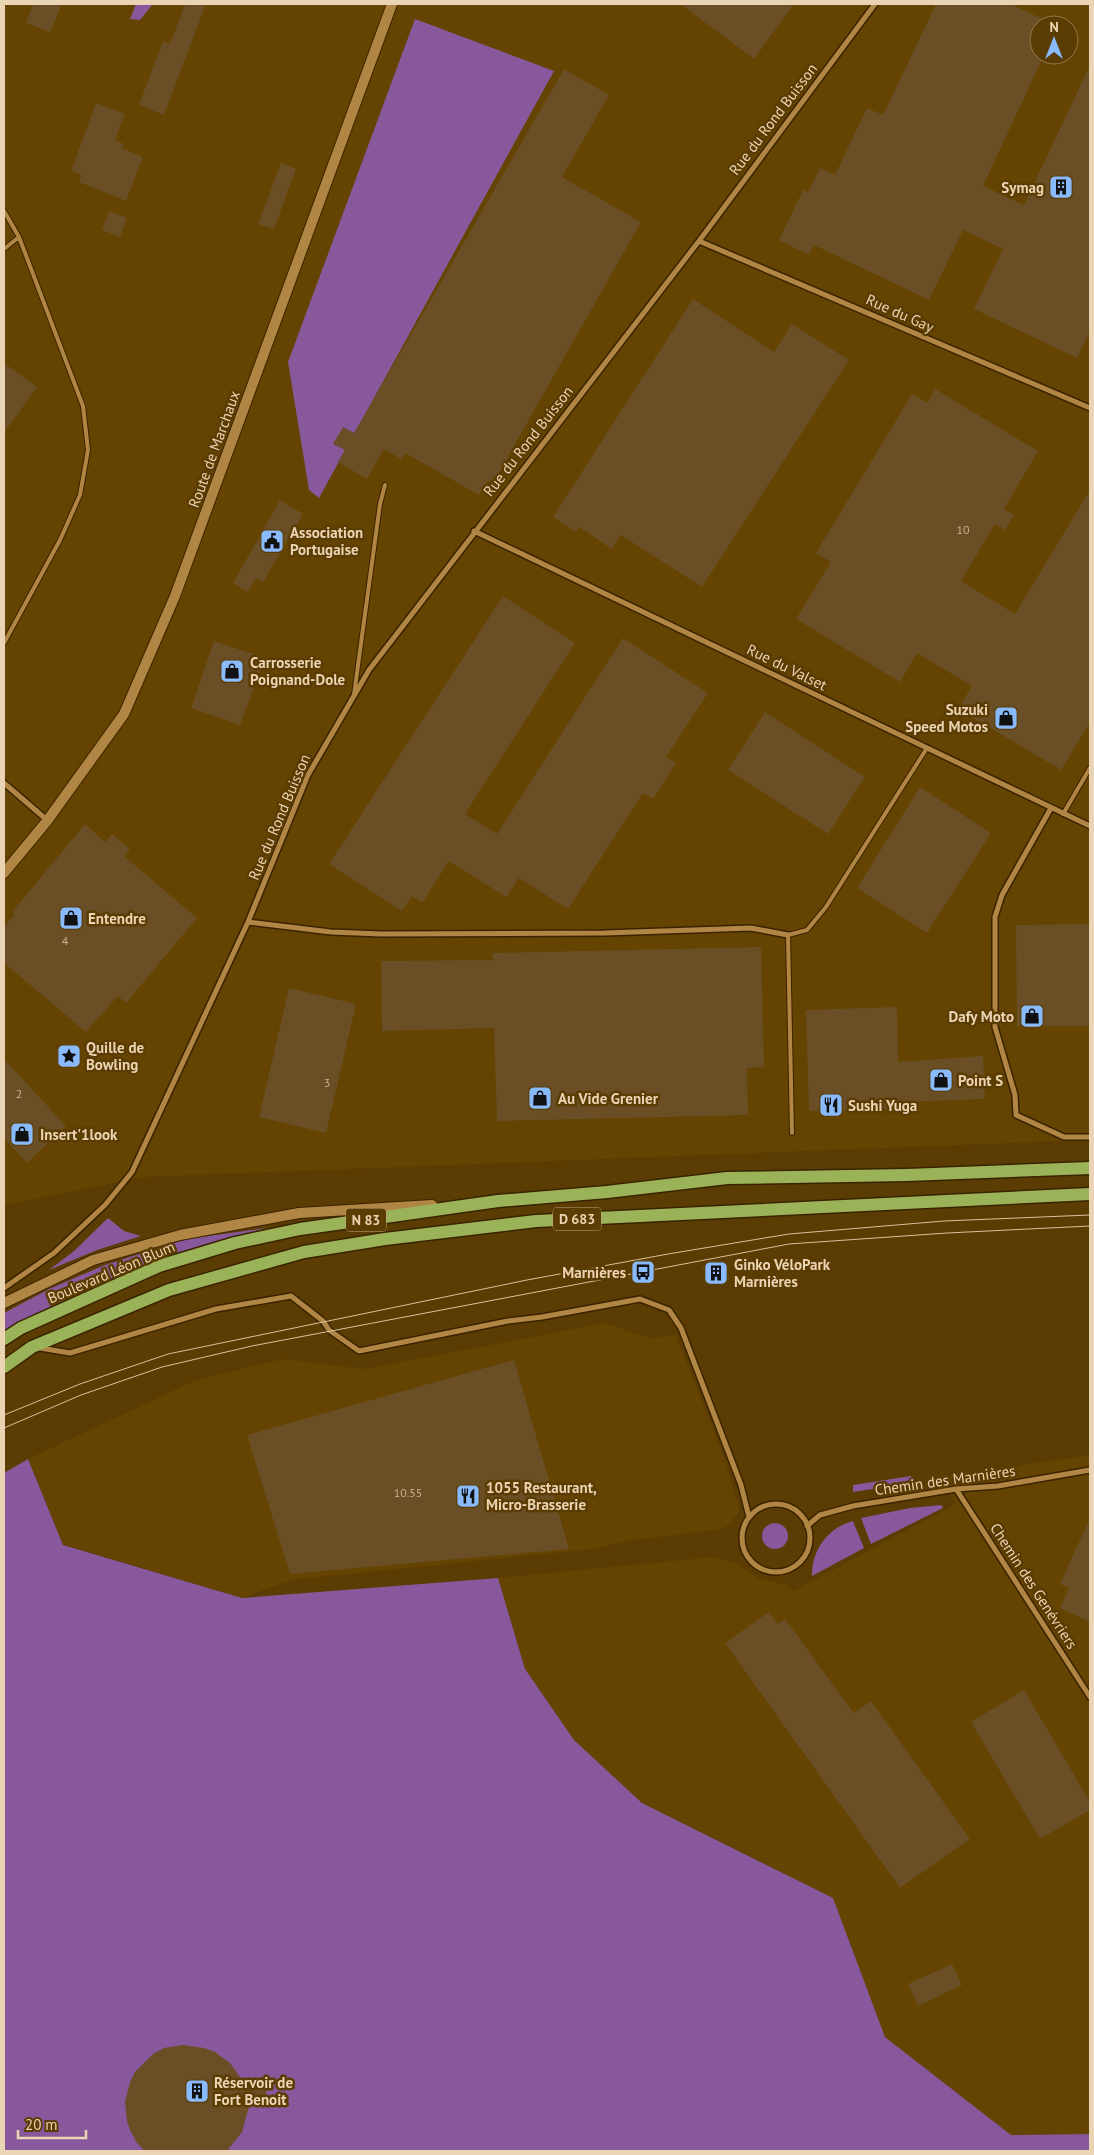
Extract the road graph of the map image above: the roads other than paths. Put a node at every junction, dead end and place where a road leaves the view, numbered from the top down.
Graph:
1 (392, 4) edge
2 (875, 4) edge
3 (4, 211) edge
4 (19, 237) junction
5 (699, 241) junction
6 (4, 249) edge
7 (1090, 408) edge
8 (385, 485) dead end
9 (474, 531) junction
10 (4, 643) edge
11 (353, 696) junction
12 (927, 748) junction
13 (1090, 768) edge
14 (4, 783) edge
15 (1051, 808) junction
16 (1063, 814) junction
17 (48, 821) junction
18 (1090, 826) edge
19 (4, 873) edge
20 (248, 922) junction
21 (788, 935) junction
22 (792, 1133) dead end
23 (1090, 1136) edge
24 (1090, 1168) edge
25 (1090, 1194) edge
26 (498, 1201) junction
27 (4, 1288) edge
28 (4, 1302) edge
29 (4, 1339) edge
30 (32, 1347) junction
31 (4, 1361) edge
32 (4, 1367) edge
33 (1090, 1470) edge
34 (956, 1489) junction
35 (749, 1517) junction
36 (807, 1526) junction
37 (1090, 1697) edge

1 - 17 main road, Route de Marchaux
2 - 5 street, Rue du Rond Buisson
3 - 4 lane
4 - 6 lane
4 - 10 lane
5 - 7 street, Rue du Gay
5 - 9 street, Rue du Rond Buisson
8 - 11 lane
9 - 11 street, Rue du Rond Buisson
9 - 12 street, Rue du Valset
11 - 20 street, Rue du Rond Buisson
12 - 15 street, Rue du Valset
12 - 21 lane
13 - 16 lane
14 - 17 street
15 - 16 street, Rue du Valset
15 - 23 street
16 - 18 street, Rue du Valset
17 - 19 main road, Route de Marchaux
20 - 21 street
20 - 27 street, Rue du Rond Buisson
21 - 22 lane
24 - 26 main road, D 683
25 - 30 main road, D 683
26 - 28 main road, D 683
26 - 29 main road, Boulevard Léon Blum / N 83
30 - 31 main road
30 - 32 main road, D 683
30 - 35 street
33 - 34 street, Chemin des Marnières
34 - 36 street, Chemin des Marnières
34 - 37 street, Chemin des Genévriers
35 - 36 street
35 - 36 street

